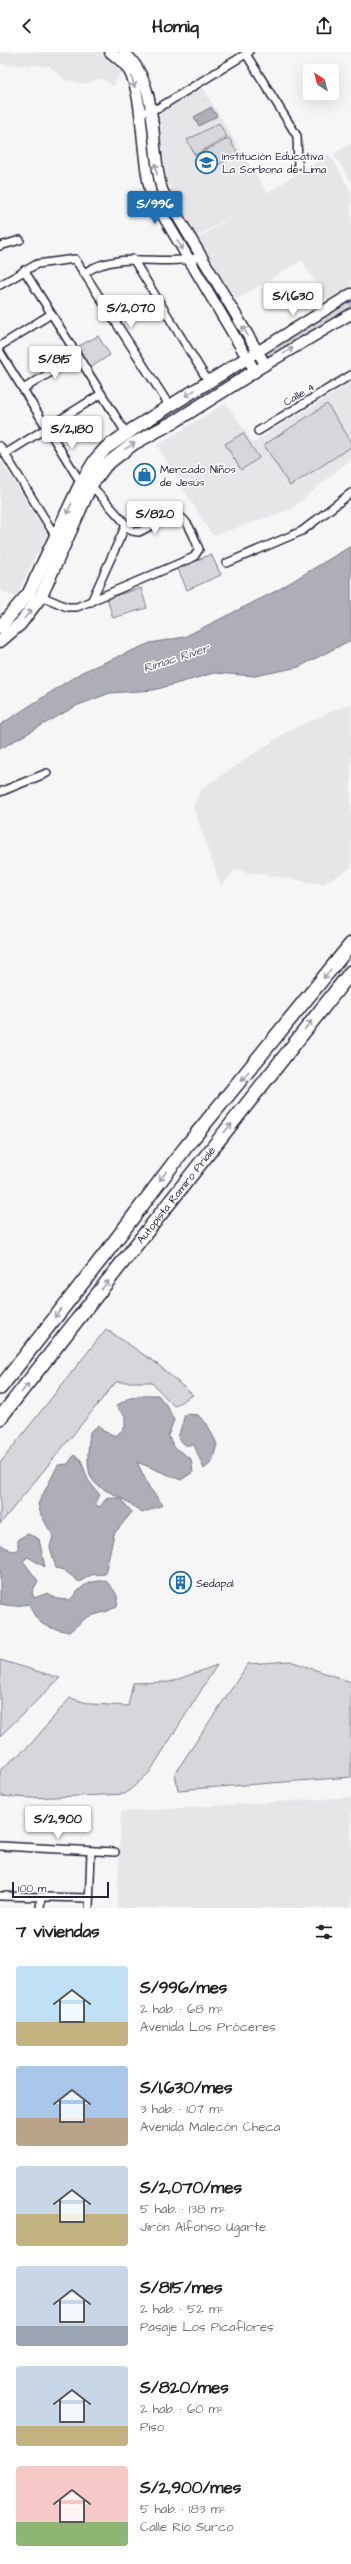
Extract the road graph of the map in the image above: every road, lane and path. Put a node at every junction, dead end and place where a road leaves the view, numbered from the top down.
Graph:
1 (110, 52) edge
2 (124, 52) edge
3 (247, 53) edge
4 (150, 110) junction
5 (139, 114) junction
6 (298, 165) dead end
7 (20, 240) dead end
8 (0, 246) edge
9 (200, 257) junction
10 (133, 259) junction
11 (189, 260) junction
12 (24, 270) junction
13 (86, 272) junction
14 (0, 285) edge
15 (222, 292) junction
16 (351, 294) edge
17 (211, 298) junction
18 (51, 314) junction
19 (351, 314) edge
20 (0, 346) edge
21 (0, 352) edge
22 (252, 355) junction
23 (78, 356) junction
24 (265, 364) junction
25 (255, 371) junction
26 (351, 375) edge
27 (208, 381) junction
28 (23, 389) junction
29 (101, 394) junction
30 (169, 405) junction
31 (47, 428) junction
32 (258, 431) dead end
33 (126, 433) junction
34 (0, 446) edge
35 (5, 454) junction
36 (86, 484) junction
37 (351, 493) edge
38 (126, 525) junction
39 (60, 542) junction
40 (227, 563) dead end
41 (41, 596) junction
42 (91, 602) junction
43 (0, 627) edge
44 (0, 641) edge
45 (46, 773) dead end
46 (0, 792) edge
47 (351, 944) edge
48 (351, 972) edge
49 (0, 1388) edge
50 (0, 1418) edge
51 (0, 1846) edge
52 (91, 1851) junction
53 (115, 1852) dead end
54 (0, 1896) edge
55 (41, 1897) junction
56 (89, 1898) junction
57 (40, 1908) edge
58 (89, 1908) edge

1 -> 5 main road
2 - 4 main road
3 - 4 street
3 - 6 street
4 - 5 street
9 -> 4 main road
5 -> 11 main road
7 - 8 street
9 - 11 street
9 - 15 main road
10 - 11 street
10 - 13 street
10 - 27 street
11 - 17 main road
12 - 13 street
12 - 14 street
12 - 18 street
13 - 30 street
15 - 17 main road
22 -> 15 main road
16 - 22 main road
17 - 22 main road
18 - 20 street
18 - 23 street
24 -> 19 main road
21 - 28 street
22 - 24 main road
22 - 25 main road
22 - 27 main road
23 - 28 street
23 - 29 street
24 - 25 main road
36 -> 25 main road
26 - 32 street, Calle 4
27 -> 30 main road
28 - 31 street
29 - 31 street
29 - 33 street
30 - 33 main road
31 - 35 street
31 - 36 street
33 - 36 main road
34 - 35 street
35 - 39 street
36 - 38 street
36 - 39 main road
37 - 40 street
38 - 42 street
38 - 42 street
39 - 41 main road
39 - 43 main road
41 - 42 street
44 -> 41 main road
45 - 46 street
47 -> 49 highway, Autopista Ramiro Prialé
50 -> 48 highway, Autopista Ramiro Prialé
51 - 52 street
52 - 53 street
52 - 56 street
54 - 55 street
55 - 56 street
55 - 57 street
56 - 58 street

